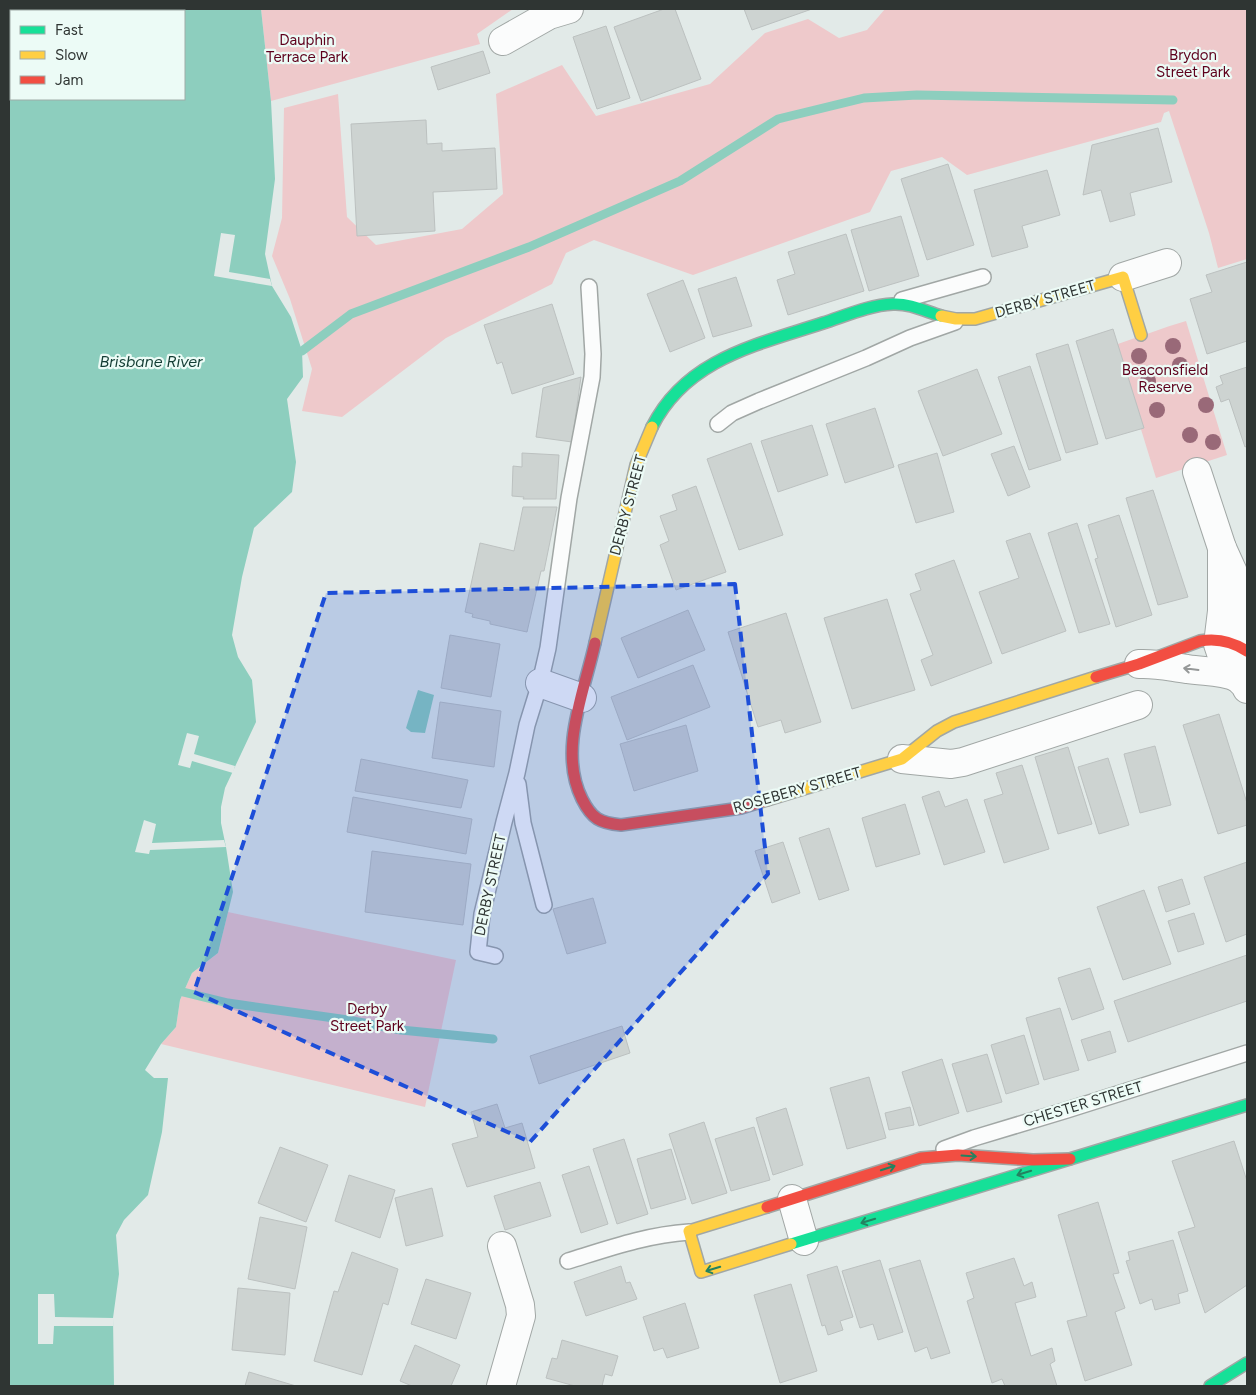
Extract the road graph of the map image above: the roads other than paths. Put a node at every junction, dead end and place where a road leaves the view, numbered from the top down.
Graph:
1 (555, 11) edge
2 (504, 41) dead end
3 (1167, 264) dead end
4 (983, 277) dead end
5 (1123, 277) junction
6 (589, 287) dead end
7 (884, 305) junction
8 (966, 320) junction
9 (1141, 335) dead end
10 (718, 424) dead end
11 (1197, 472) dead end
12 (1222, 548) junction
13 (1247, 603) edge
14 (1247, 616) edge
15 (1240, 663) edge
16 (1140, 664) junction
17 (540, 683) junction
18 (582, 698) junction
19 (1138, 705) dead end
20 (902, 759) junction
21 (517, 773) junction
22 (601, 821) joint
23 (544, 905) dead end
24 (495, 956) dead end
25 (1247, 1053) edge
26 (1247, 1105) edge
27 (920, 1158) junction
28 (1070, 1159) junction
29 (792, 1200) junction
30 (689, 1232) junction
31 (804, 1241) junction
32 (502, 1246) dead end
33 (568, 1261) dead end
34 (1247, 1363) edge
35 (500, 1386) edge
36 (1210, 1386) edge

1 - 2 street
3 - 5 street, DERBY STREET
4 - 7 lane
5 - 8 street, DERBY STREET
5 - 9 street
6 - 17 lane, DERBY STREET
7 - 8 street, DERBY STREET
7 - 18 street, DERBY STREET
8 - 10 lane, DERBY STREET
11 - 12 street
12 - 13 street
12 - 15 street
14 - 15 street
15 -> 16 street, ROSEBERY STREET
15 - 16 street, ROSEBERY STREET
16 - 20 street, ROSEBERY STREET
17 - 18 street
17 - 21 lane, DERBY STREET
18 - 22 street, DERBY STREET
19 - 20 street, ROSEBERY STREET
20 - 22 street, ROSEBERY STREET
21 - 23 lane, DERBY STREET
21 - 24 lane, DERBY STREET
25 - 27 lane, CHESTER STREET
26 - 28 street, CHESTER STREET
27 -> 28 street, CHESTER STREET
29 -> 27 street, CHESTER STREET
28 -> 31 street, CHESTER STREET
29 - 30 street, CHESTER STREET
29 - 31 street
31 -> 30 street, CHESTER STREET
30 - 33 lane, CHESTER STREET
32 - 35 street
34 - 36 street

